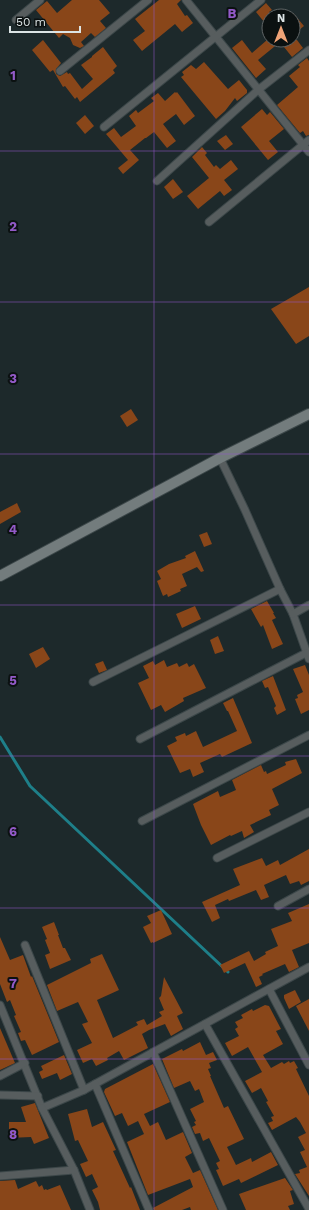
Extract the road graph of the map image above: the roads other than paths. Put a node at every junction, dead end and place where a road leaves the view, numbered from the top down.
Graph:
1 (40, 0) edge
2 (148, 0) edge
3 (186, 0) edge
4 (261, 0) edge
5 (16, 20) dead end
6 (216, 37) junction
7 (309, 50) edge
8 (60, 71) dead end
9 (258, 90) junction
10 (104, 127) dead end
11 (309, 140) edge
12 (303, 144) junction
13 (309, 152) edge
14 (157, 181) dead end
15 (209, 222) dead end
16 (309, 414) edge
17 (220, 458) junction
18 (0, 576) edge
19 (280, 589) junction
20 (309, 606) edge
21 (293, 614) junction
22 (308, 656) edge
23 (93, 682) dead end
24 (309, 735) edge
25 (140, 739) dead end
26 (309, 812) edge
27 (142, 821) dead end
28 (217, 858) dead end
29 (309, 889) edge
30 (278, 906) dead end
31 (25, 945) dead end
32 (309, 967) edge
33 (269, 989) junction
34 (0, 1005) edge
35 (205, 1024) junction
36 (152, 1052) junction
37 (24, 1063) junction
38 (309, 1065) edge
39 (0, 1076) edge
40 (95, 1084) junction
41 (84, 1090) junction
42 (0, 1095) edge
43 (38, 1096) junction
44 (42, 1108) junction
45 (74, 1170) junction
46 (0, 1176) edge
47 (309, 1209) edge
48 (90, 1210) edge
49 (149, 1210) edge
50 (223, 1210) edge

1 - 5 street
2 - 8 street
3 - 6 street
4 - 6 street
6 - 9 street
6 - 10 street
7 - 9 street
9 - 12 street
9 - 14 street
11 - 12 street
12 - 13 street
12 - 15 street
16 - 17 main road
17 - 18 main road
17 - 19 street
19 - 21 street
19 - 23 street
20 - 21 street
21 - 22 street
22 - 25 street
24 - 27 street
26 - 28 street
29 - 30 street
31 - 41 street
32 - 33 street
33 - 35 street
33 - 38 street
34 - 37 street
35 - 36 street
35 - 47 street
36 - 40 street
36 - 50 street
37 - 39 street
37 - 43 street
40 - 41 street
40 - 49 street
41 - 44 street
42 - 43 street
43 - 44 street
44 - 45 street
45 - 46 street
45 - 48 street

